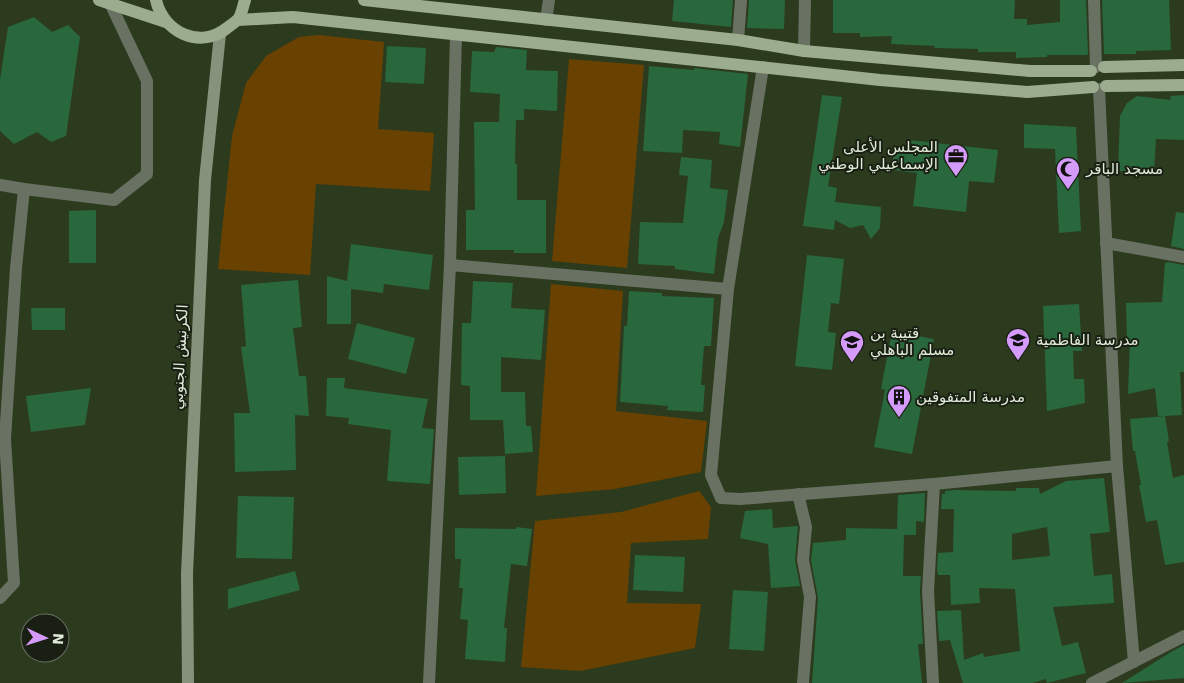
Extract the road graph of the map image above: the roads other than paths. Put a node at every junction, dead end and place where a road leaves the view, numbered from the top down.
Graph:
1 (156, 0) edge
2 (245, 0) edge
3 (364, 0) edge
4 (549, 0) edge
5 (741, 0) edge
6 (805, 0) edge
7 (1094, 0) edge
8 (104, 1) edge
9 (464, 6) edge
10 (238, 20) junction
11 (546, 20) junction
12 (166, 22) junction
13 (220, 34) junction
14 (456, 35) junction
15 (738, 40) junction
16 (804, 51) junction
17 (1184, 65) edge
18 (763, 67) junction
19 (1097, 68) junction
20 (1184, 84) edge
21 (1099, 87) junction
22 (0, 184) edge
23 (24, 189) junction
24 (1106, 243) junction
25 (1184, 257) edge
26 (450, 266) junction
27 (728, 289) junction
28 (1117, 466) junction
29 (934, 484) junction
30 (798, 494) junction
31 (0, 598) edge
32 (1184, 636) edge
33 (1134, 662) junction
34 (188, 683) edge
35 (429, 683) edge
36 (803, 683) edge
37 (933, 683) edge
38 (1093, 683) edge

1 - 12 main road
2 - 10 main road
3 - 9 main road
4 - 11 street
5 - 15 street
6 - 16 street
7 - 19 street
8 - 12 main road
8 - 23 street
9 - 11 main road
10 - 13 main road
10 - 14 main road
11 - 15 main road
12 - 13 main road
13 - 34 main road, الكرنيش الجنوبي
14 - 18 main road
14 - 26 street
15 - 16 main road
16 - 19 main road
17 - 19 main road
18 - 21 main road
18 - 27 street
19 - 21 main road
19 - 21 main road
20 - 21 main road
21 - 24 street
22 - 23 street
23 - 31 street
24 - 25 street
24 - 28 street
26 - 27 street
26 - 35 street
27 - 30 street
28 - 29 street
28 - 33 street
29 - 30 street
29 - 37 street
30 - 36 street
32 - 33 street
33 - 38 street

